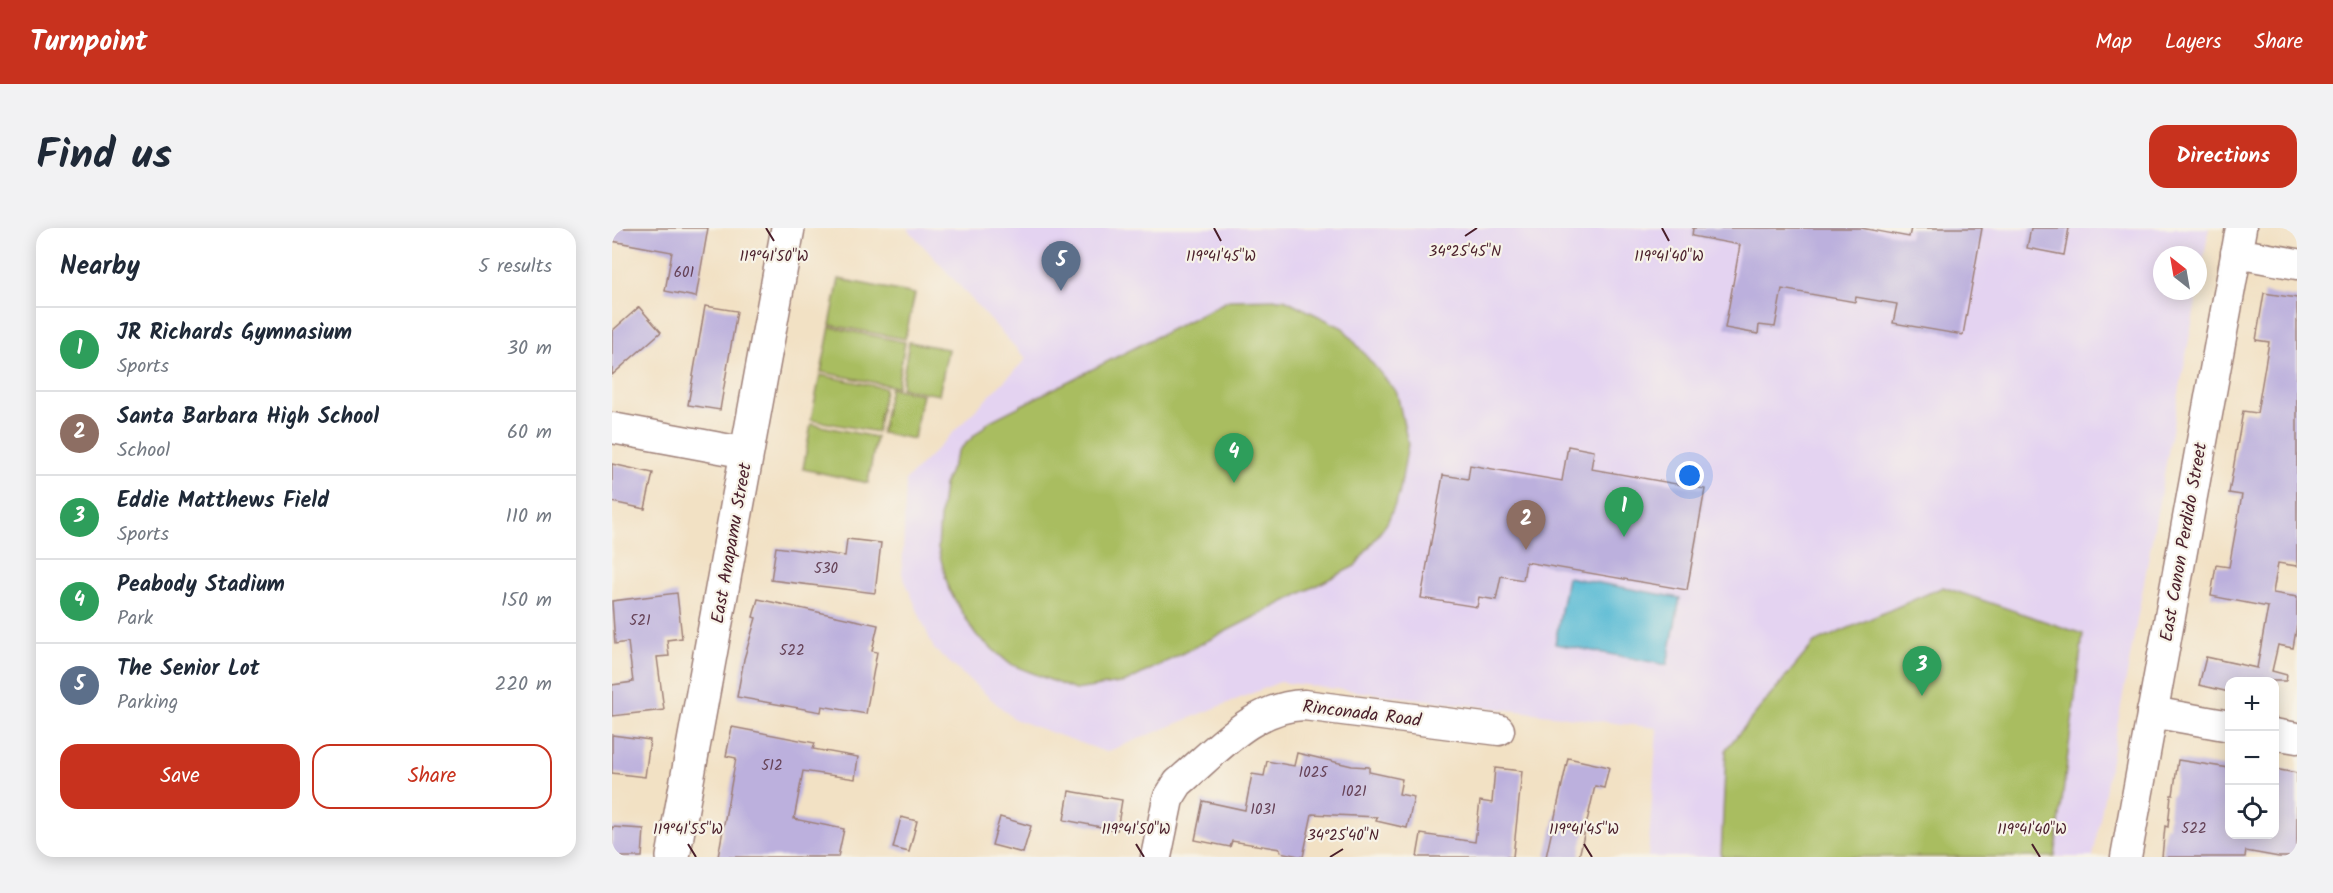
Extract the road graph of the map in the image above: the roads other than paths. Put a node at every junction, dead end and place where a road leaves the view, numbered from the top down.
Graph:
1 (788, 228) edge
2 (2238, 240) edge
3 (2297, 264) edge
4 (612, 428) edge
5 (747, 453) junction
6 (2152, 712) junction
7 (2225, 725) edge
8 (1499, 730) dead end
9 (2279, 735) edge
10 (2297, 738) edge
11 (672, 857) edge
12 (1156, 857) edge
13 (2126, 857) edge

1 - 5 main road, East Anapamu Street
2 - 3 street
2 - 6 street, East Canon Perdido Street
4 - 5 street
5 - 11 main road, East Anapamu Street
6 - 7 street
6 - 13 street, East Canon Perdido Street
8 - 12 street, Rinconada Road
9 - 10 street

